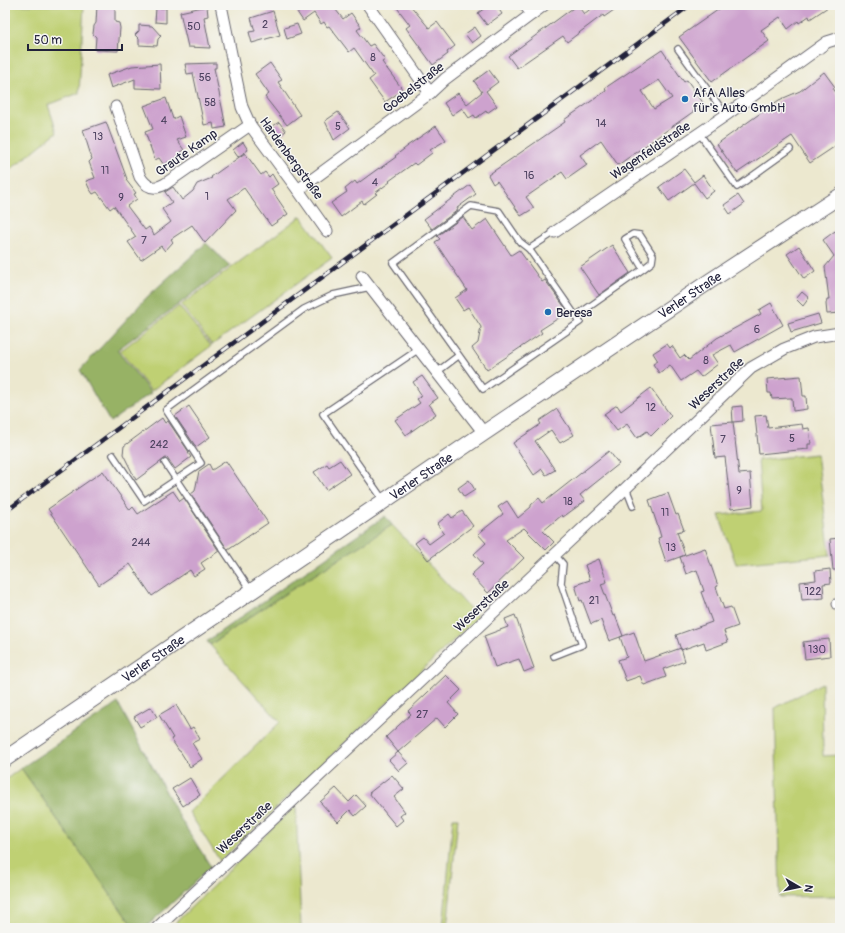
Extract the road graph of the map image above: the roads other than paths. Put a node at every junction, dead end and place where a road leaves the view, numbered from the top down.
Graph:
1 (221, 5) edge
2 (368, 5) edge
3 (525, 5) edge
4 (544, 5) edge
5 (532, 14) junction
6 (840, 38) edge
7 (678, 49) dead end
8 (430, 93) junction
9 (116, 107) dead end
10 (726, 115) junction
11 (250, 125) junction
12 (699, 133) junction
13 (790, 149) dead end
14 (298, 190) junction
15 (840, 196) edge
16 (327, 231) dead end
17 (555, 232) joint
18 (529, 249) junction
19 (643, 269) junction
20 (362, 276) dead end
21 (370, 287) junction
22 (576, 316) junction
23 (840, 333) edge
24 (419, 349) junction
25 (458, 356) junction
26 (437, 372) junction
27 (484, 432) junction
28 (113, 455) dead end
29 (165, 464) dead end
30 (176, 480) junction
31 (626, 488) junction
32 (384, 501) junction
33 (633, 506) dead end
34 (555, 555) junction
35 (251, 592) junction
36 (554, 656) dead end
37 (5, 759) edge
38 (157, 928) edge

1 - 11 street, Hardenbergstraße
2 - 8 street
3 - 5 street
4 - 5 street, Goebelstraße
5 - 8 street, Goebelstraße
6 - 10 street, Wagenfeldstraße
7 - 10 lane
8 - 14 street, Goebelstraße
9 - 11 street, Graute Kamp
10 - 12 street, Wagenfeldstraße
11 - 14 street, Hardenbergstraße
12 - 13 lane
12 - 17 street, Wagenfeldstraße
14 - 16 street, Hardenbergstraße
15 - 27 main road, Verler Straße
17 - 18 lane
18 - 22 lane
18 - 25 lane
19 - 19 lane
19 - 22 lane
20 - 21 street
21 - 24 street
21 - 30 lane
22 - 25 lane
23 - 31 street, Weserstraße
24 - 26 street
24 - 32 lane
25 - 26 lane
26 - 27 street
27 - 32 main road, Verler Straße
28 - 30 lane
29 - 30 lane
30 - 35 lane
31 - 33 lane
31 - 34 street, Weserstraße
32 - 35 main road, Verler Straße
34 - 36 lane
34 - 38 street, Weserstraße
35 - 37 main road, Verler Straße

